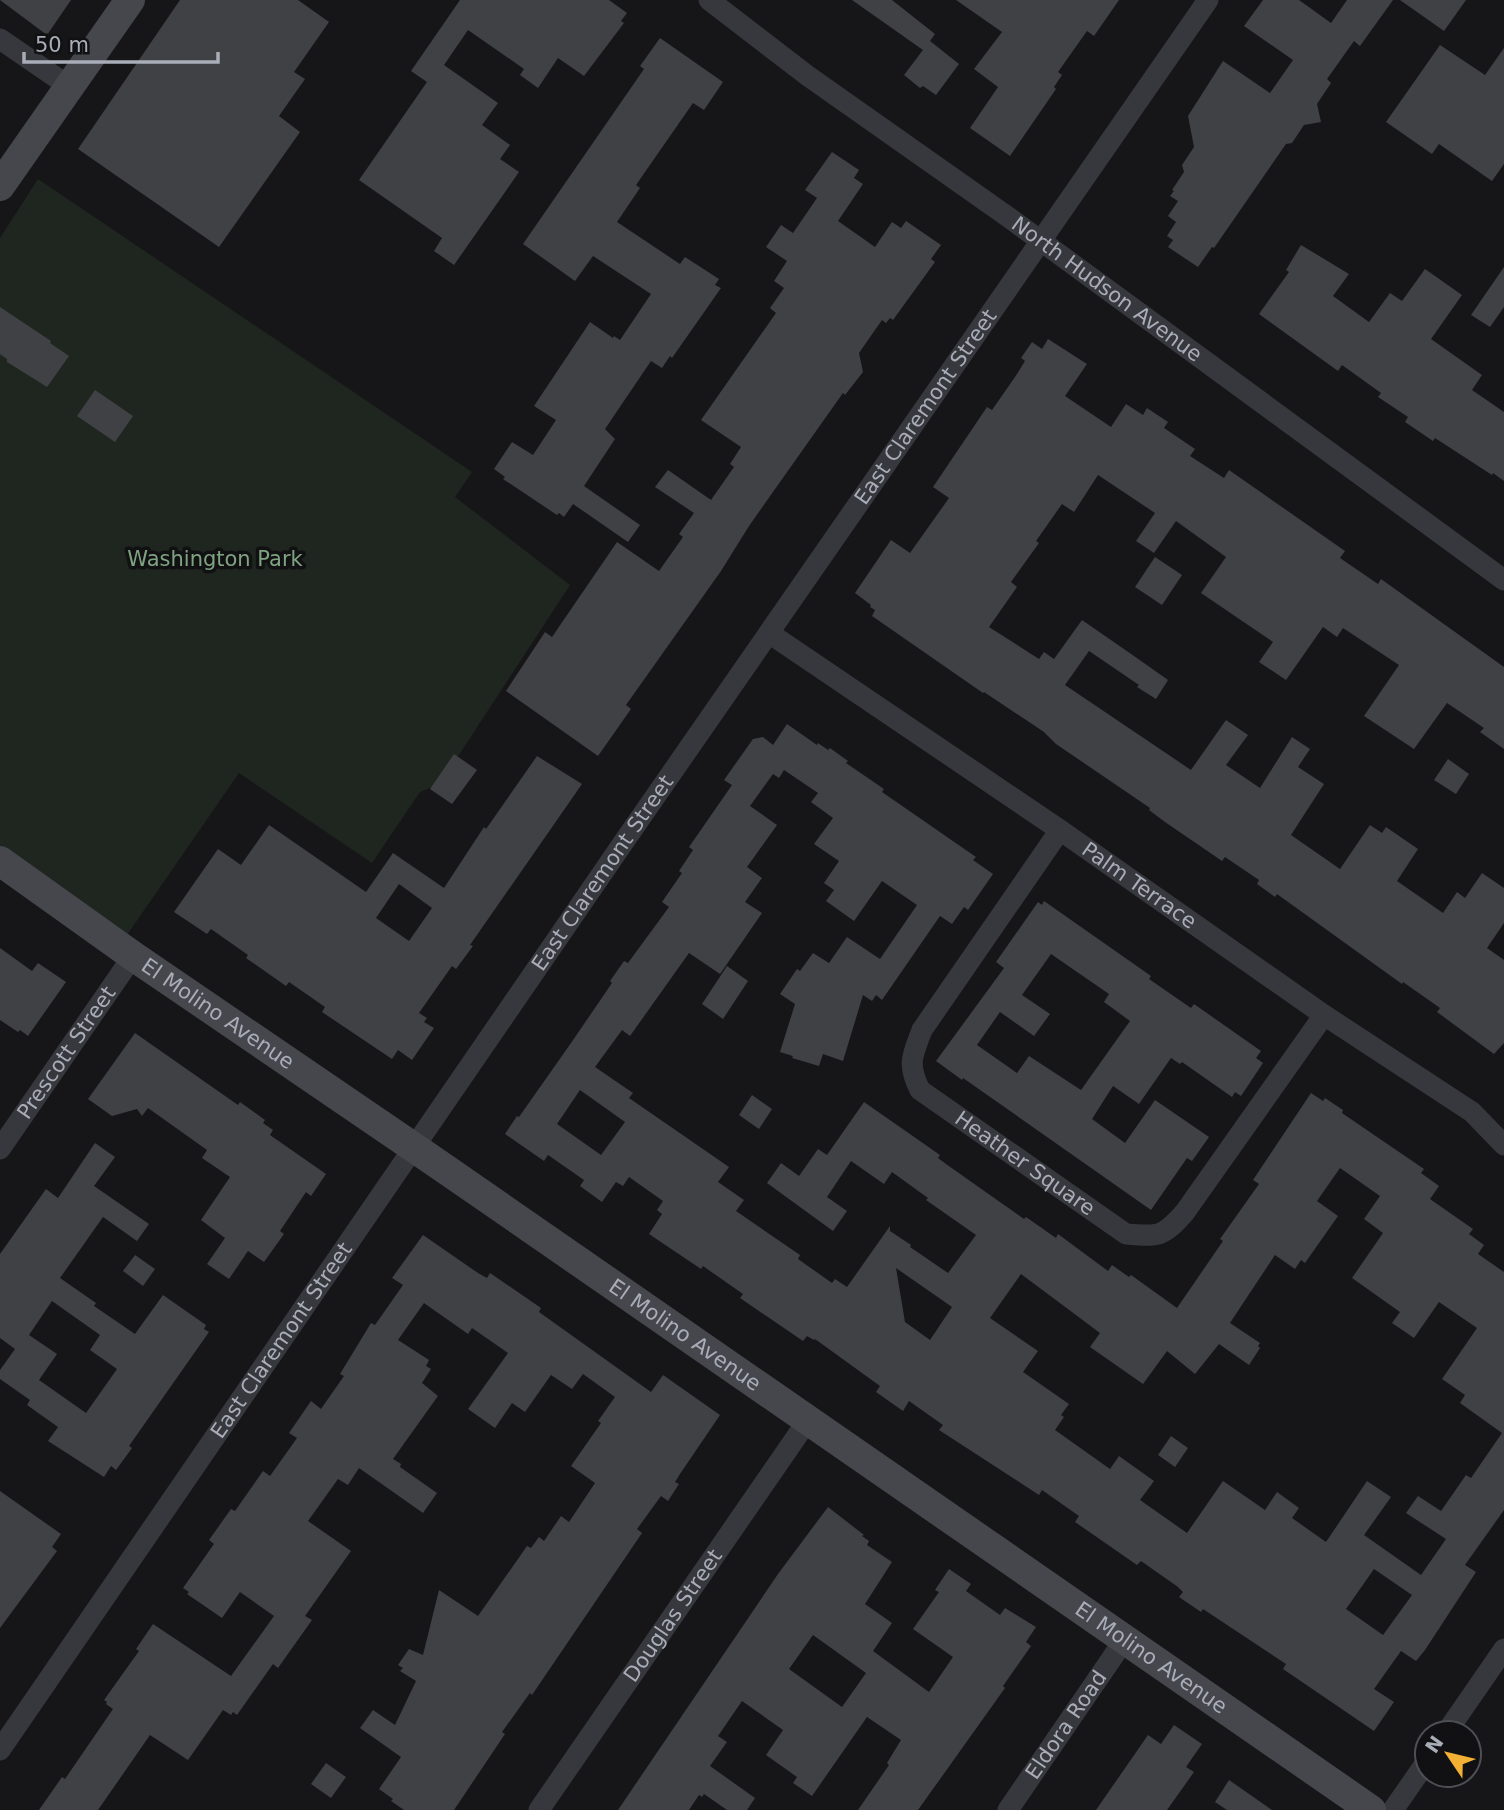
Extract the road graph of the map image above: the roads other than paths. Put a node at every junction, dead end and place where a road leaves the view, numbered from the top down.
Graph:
1 (130, 0) edge
2 (709, 0) edge
3 (1208, 0) edge
4 (0, 39) edge
5 (70, 87) junction
6 (0, 186) edge
7 (1041, 242) junction
8 (1504, 580) edge
9 (769, 633) junction
10 (1060, 830) junction
11 (0, 861) edge
12 (133, 956) junction
13 (1324, 1015) junction
14 (1504, 1145) edge
15 (414, 1147) junction
16 (0, 1150) edge
17 (808, 1420) junction
18 (1125, 1639) junction
19 (1504, 1649) edge
20 (1456, 1719) edge
21 (0, 1750) edge
22 (1413, 1781) edge
23 (539, 1810) edge
24 (1008, 1810) edge
25 (1371, 1810) edge
26 (1393, 1810) edge

1 - 5 street
2 - 7 street, North Hudson Avenue
3 - 7 street, East Claremont Street
4 - 5 street
5 - 6 street
7 - 8 street, North Hudson Avenue
7 - 9 street, East Claremont Street
9 - 10 street, Palm Terrace
9 - 15 street, East Claremont Street
10 - 13 street, Palm Terrace
10 - 13 street, Heather Square
11 - 12 street, El Molino Avenue
12 - 15 street, El Molino Avenue
12 - 16 street, Prescott Street
13 - 14 street, Palm Terrace
15 - 17 street, El Molino Avenue
15 - 21 street, East Claremont Street
17 - 18 street, El Molino Avenue
17 - 23 street, Douglas Street
18 - 24 street, Eldora Road
18 - 25 street, El Molino Avenue
19 - 20 street
22 - 26 street

